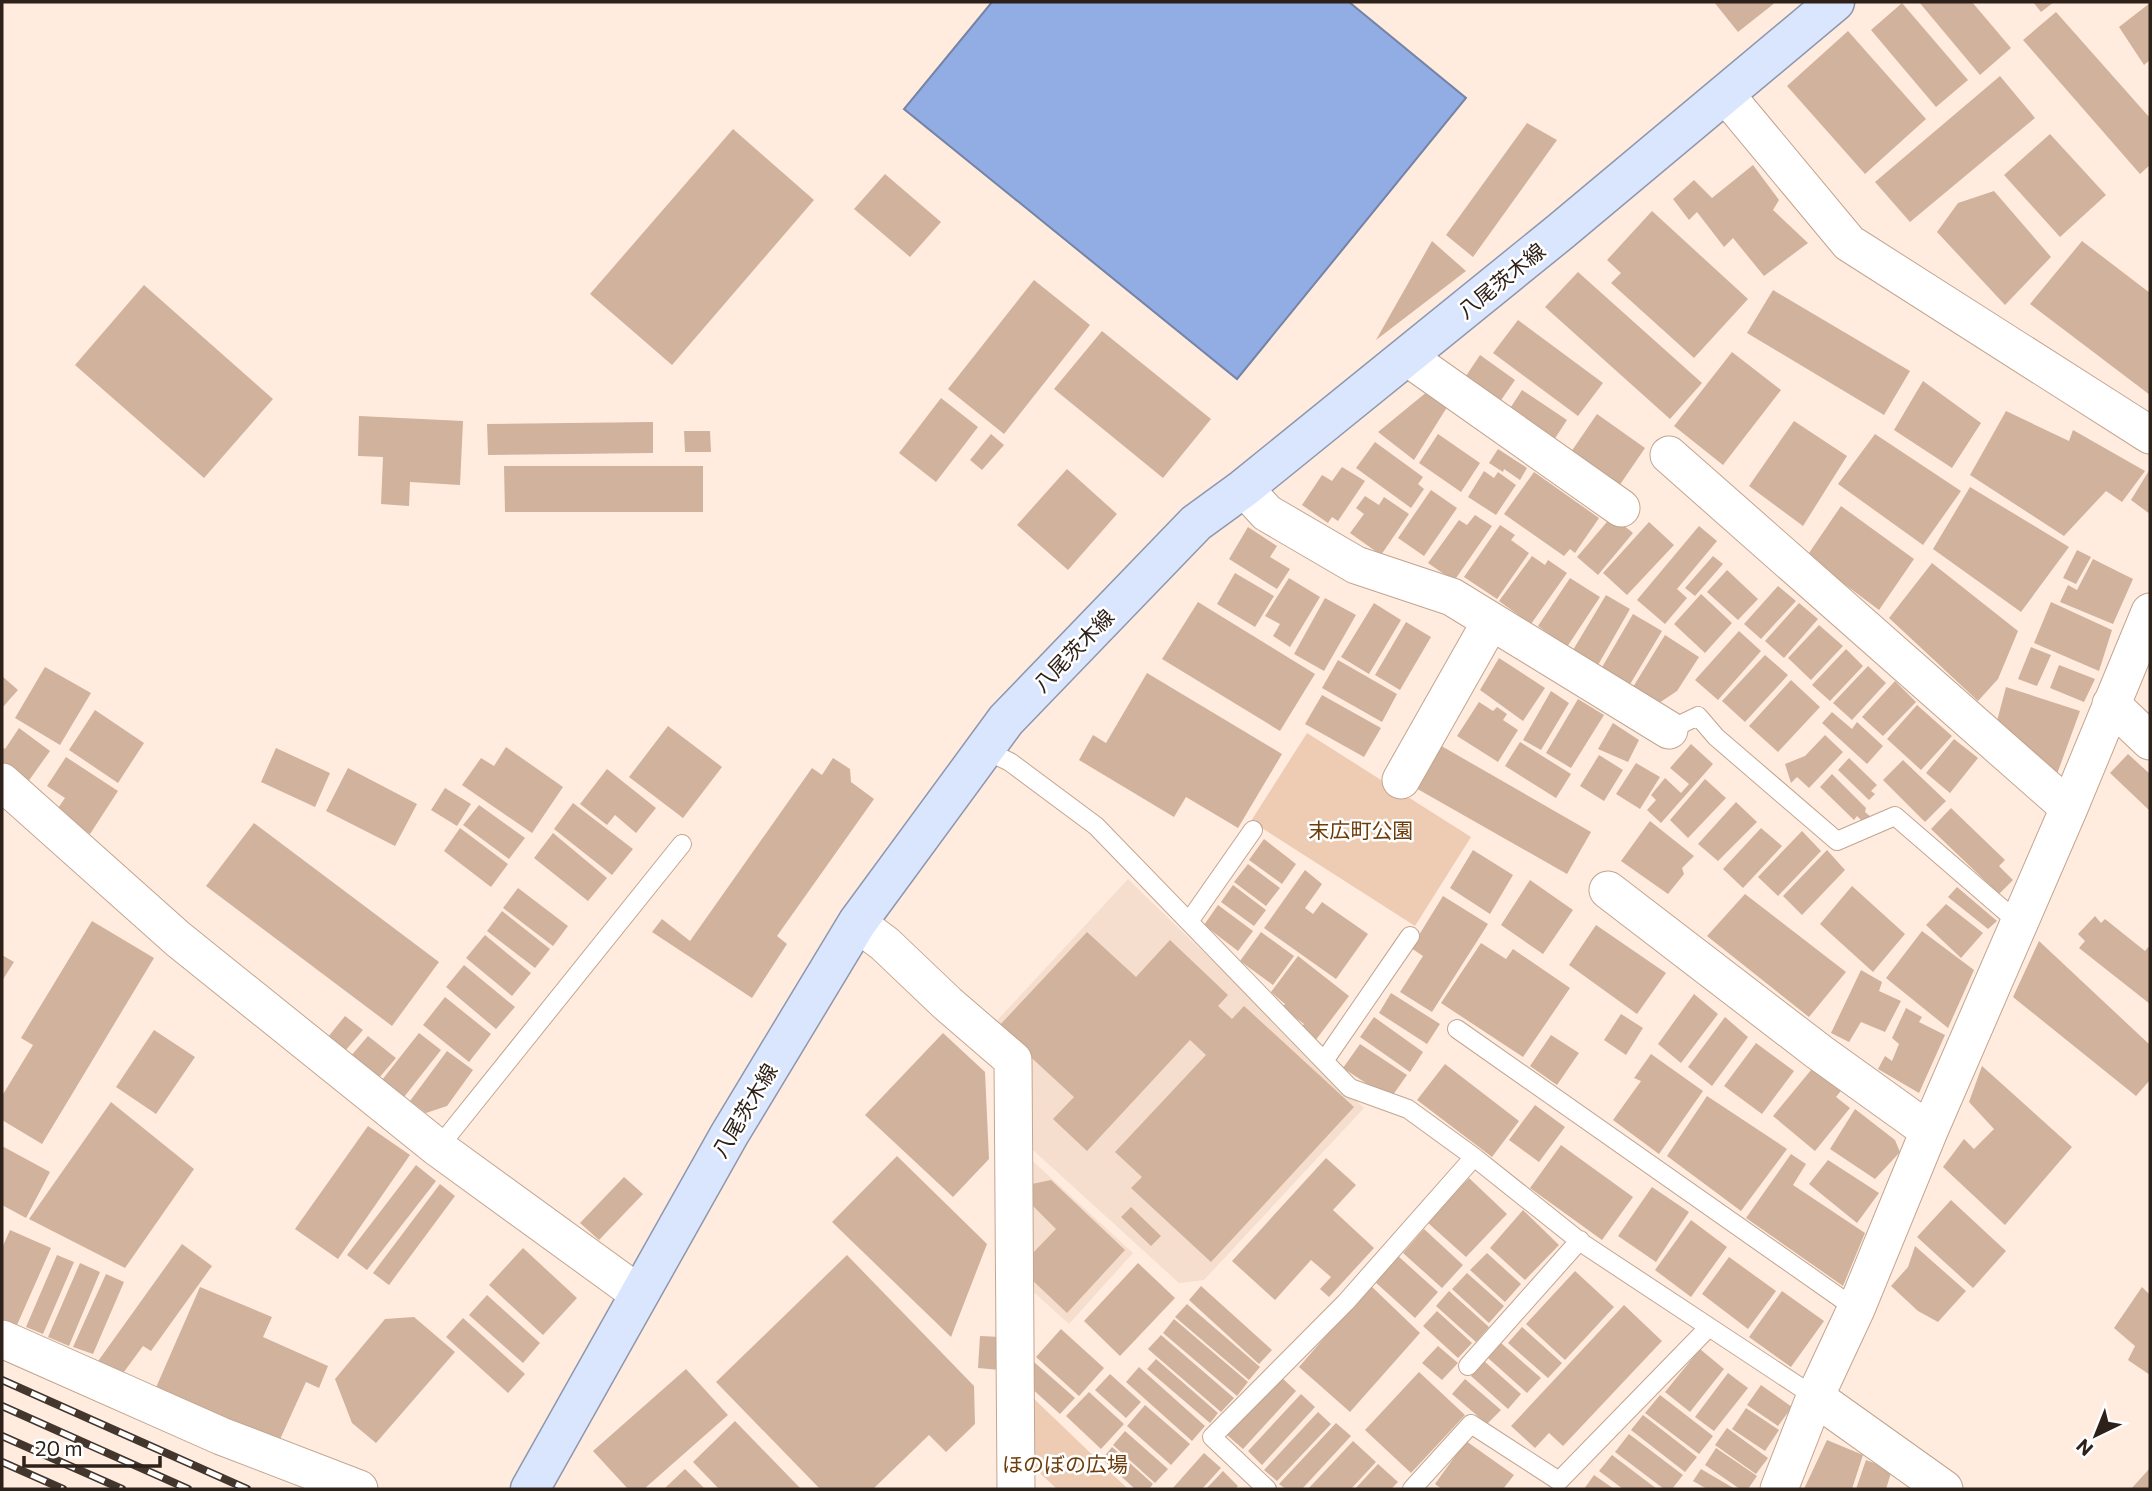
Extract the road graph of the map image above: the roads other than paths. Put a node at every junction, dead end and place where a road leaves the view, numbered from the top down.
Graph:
1 (1835, 2) edge
2 (1725, 94) junction
3 (1407, 356) junction
4 (2150, 435) edge
5 (1669, 455) dead end
6 (1244, 488) junction
7 (1621, 508) dead end
8 (2150, 612) edge
9 (1491, 621) junction
10 (2111, 704) junction
11 (1669, 730) joint
12 (2150, 741) edge
13 (982, 750) junction
14 (1401, 780) dead end
15 (2, 782) edge
16 (2069, 808) junction
17 (1253, 830) dead end
18 (682, 844) dead end
19 (1608, 890) dead end
20 (1190, 920) junction
21 (857, 923) junction
22 (2020, 924) junction
23 (1410, 936) dead end
24 (1457, 1029) dead end
25 (1324, 1060) junction
26 (1929, 1131) junction
27 (438, 1149) junction
28 (1474, 1157) junction
29 (1580, 1240) junction
30 (639, 1293) junction
31 (1856, 1309) junction
32 (1709, 1327) junction
33 (2, 1339) edge
34 (1468, 1366) dead end
35 (1815, 1397) junction
36 (359, 1489) edge
37 (530, 1489) edge
38 (1016, 1489) edge
39 (1267, 1489) edge
40 (1412, 1489) edge
41 (1779, 1489) edge
42 (1944, 1489) edge

1 - 2 main road, 八尾茨木線
2 - 3 main road, 八尾茨木線
2 - 4 street
3 - 6 main road, 八尾茨木線
3 - 7 street
5 - 16 street
6 - 9 street
6 - 13 main road, 八尾茨木線
8 - 10 street
9 - 11 street
9 - 14 street
10 - 12 street
10 - 16 street
11 - 22 lane
13 - 20 lane
13 - 21 main road, 八尾茨木線
15 - 27 street
16 - 22 street
17 - 20 lane
18 - 27 lane
19 - 26 street
20 - 25 lane
21 - 30 main road, 八尾茨木線
21 - 38 street
22 - 26 street
23 - 25 lane
24 - 31 lane
25 - 28 lane
26 - 31 street
27 - 30 street
28 - 29 lane
28 - 39 lane
29 - 32 lane
29 - 34 lane
30 - 37 main road, 八尾茨木線
31 - 35 street
32 - 35 lane
32 - 40 lane
33 - 36 street
35 - 41 street
35 - 42 street

